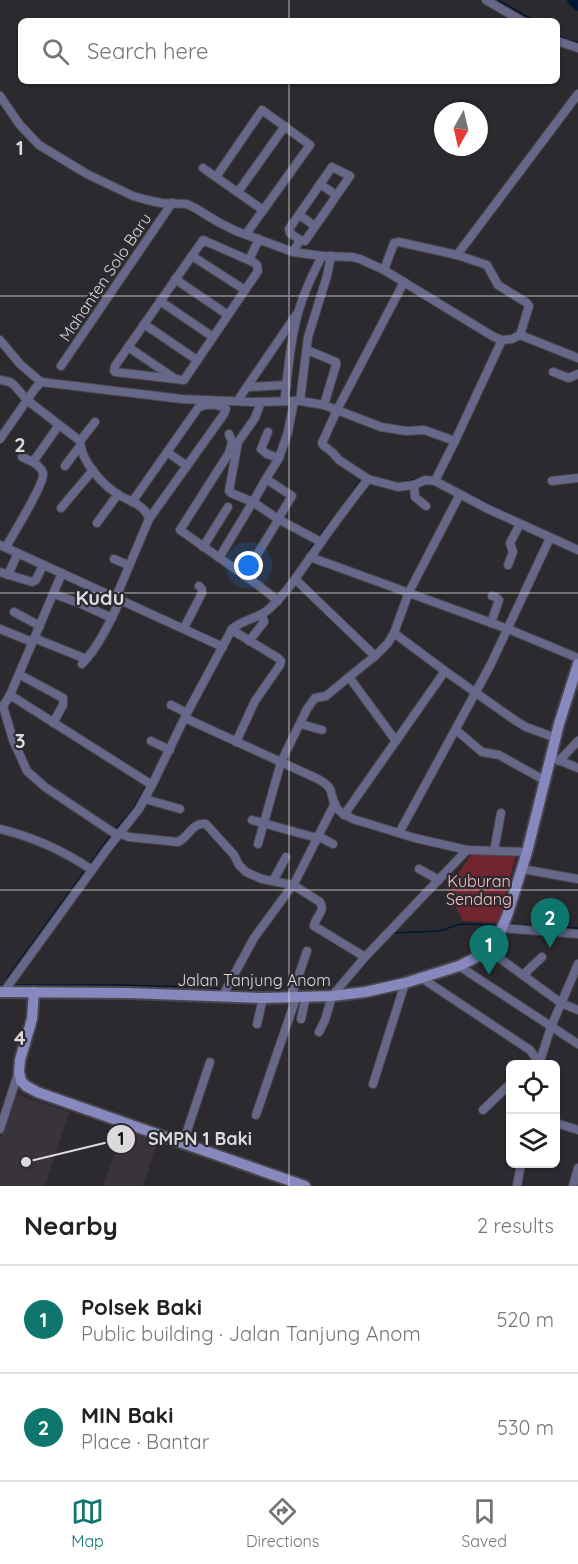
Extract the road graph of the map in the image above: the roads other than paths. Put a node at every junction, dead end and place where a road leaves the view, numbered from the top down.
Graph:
1 (486, 0) edge
2 (517, 18) edge
3 (560, 42) edge
4 (578, 48) edge
5 (578, 94) edge
6 (0, 96) edge
7 (285, 126) junction
8 (203, 168) dead end
9 (216, 177) junction
10 (320, 184) junction
11 (238, 192) junction
12 (336, 195) junction
13 (172, 203) junction
14 (263, 210) junction
15 (299, 215) junction
16 (315, 226) junction
17 (246, 234) junction
18 (256, 238) junction
19 (300, 240) junction
20 (293, 252) junction
21 (457, 255) junction
22 (192, 256) junction
23 (322, 256) junction
24 (332, 256) junction
25 (247, 259) junction
26 (384, 270) junction
27 (176, 279) junction
28 (404, 282) junction
29 (245, 290) junction
30 (160, 302) junction
31 (300, 308) junction
32 (228, 315) junction
33 (144, 324) junction
34 (520, 335) junction
35 (213, 337) junction
36 (0, 340) edge
37 (502, 340) junction
38 (128, 347) junction
39 (307, 350) junction
40 (578, 358) edge
41 (197, 360) junction
42 (61, 366) dead end
43 (553, 372) dead end
44 (578, 374) edge
45 (176, 379) junction
46 (0, 380) edge
47 (41, 382) junction
48 (286, 385) junction
49 (247, 387) junction
50 (285, 396) dead end
51 (240, 397) dead end
52 (27, 400) junction
53 (297, 401) junction
54 (261, 402) junction
55 (324, 405) junction
56 (337, 410) junction
57 (95, 422) dead end
58 (60, 425) junction
59 (268, 432) dead end
60 (229, 434) dead end
61 (0, 439) edge
62 (455, 441) junction
63 (80, 443) junction
64 (167, 452) junction
65 (22, 457) dead end
66 (279, 458) junction
67 (33, 462) junction
68 (187, 465) junction
69 (65, 466) dead end
70 (93, 470) junction
71 (364, 477) junction
72 (578, 478) edge
73 (266, 479) junction
74 (436, 479) junction
75 (552, 481) dead end
76 (414, 485) junction
77 (118, 494) junction
78 (460, 494) junction
79 (132, 502) junction
80 (252, 504) junction
81 (426, 506) dead end
82 (228, 507) dead end
83 (61, 508) dead end
84 (149, 519) junction
85 (277, 521) junction
86 (97, 523) dead end
87 (520, 524) junction
88 (550, 538) junction
89 (318, 540) junction
90 (3, 546) edge
91 (203, 547) junction
92 (578, 550) edge
93 (18, 553) junction
94 (310, 557) junction
95 (219, 558) junction
96 (114, 559) dead end
97 (43, 565) junction
98 (128, 565) junction
99 (508, 565) dead end
100 (4, 573) edge
101 (62, 573) junction
102 (244, 576) junction
103 (296, 580) junction
104 (199, 586) dead end
105 (409, 592) junction
106 (54, 594) junction
107 (492, 596) dead end
108 (118, 598) junction
109 (276, 599) junction
110 (14, 612) dead end
111 (262, 614) junction
112 (112, 618) junction
113 (491, 623) junction
114 (40, 626) junction
115 (184, 628) junction
116 (0, 629) edge
117 (507, 629) junction
118 (232, 630) junction
119 (394, 633) junction
120 (33, 640) junction
121 (358, 640) junction
122 (249, 641) junction
123 (221, 646) junction
124 (350, 646) dead end
125 (375, 656) junction
126 (578, 658) edge
127 (578, 664) edge
128 (445, 672) junction
129 (24, 677) dead end
130 (350, 677) junction
131 (476, 693) junction
132 (10, 695) junction
133 (171, 705) dead end
134 (2, 706) edge
135 (185, 714) junction
136 (52, 723) junction
137 (301, 724) junction
138 (322, 730) dead end
139 (456, 730) junction
140 (555, 738) junction
141 (151, 741) dead end
142 (396, 741) junction
143 (578, 741) edge
144 (236, 742) junction
145 (167, 748) junction
146 (555, 759) junction
147 (281, 762) junction
148 (578, 768) edge
149 (544, 780) junction
150 (149, 783) junction
151 (144, 799) junction
152 (335, 803) junction
153 (180, 809) dead end
154 (501, 813) dead end
155 (344, 815) junction
156 (252, 820) dead end
157 (265, 823) junction
158 (0, 829) edge
159 (116, 833) junction
160 (399, 833) junction
161 (317, 837) junction
162 (258, 844) dead end
163 (333, 844) dead end
164 (467, 850) junction
165 (494, 851) junction
166 (527, 852) junction
167 (286, 857) dead end
168 (89, 868) junction
169 (419, 869) dead end
170 (522, 869) junction
171 (578, 879) edge
172 (439, 880) junction
173 (273, 881) junction
174 (293, 885) junction
175 (503, 928) junction
176 (578, 934) edge
177 (487, 949) junction
178 (307, 951) dead end
179 (365, 957) junction
180 (542, 957) dead end
181 (459, 966) junction
182 (577, 967) edge
183 (523, 975) junction
184 (420, 977) junction
185 (405, 983) junction
186 (6, 988) edge
187 (34, 992) junction
188 (225, 992) junction
189 (332, 996) junction
190 (298, 997) junction
191 (263, 998) junction
192 (561, 1003) junction
193 (578, 1010) edge
194 (301, 1019) dead end
195 (257, 1024) dead end
196 (551, 1028) junction
197 (319, 1032) dead end
198 (578, 1044) edge
199 (545, 1047) junction
200 (530, 1050) junction
201 (535, 1060) edge
202 (537, 1060) edge
203 (210, 1062) dead end
204 (19, 1070) junction
205 (373, 1084) dead end
206 (506, 1088) edge
207 (483, 1110) dead end
208 (256, 1115) dead end
209 (560, 1125) edge
210 (0, 1129) edge
211 (578, 1130) edge
212 (183, 1143) junction
213 (520, 1168) edge
214 (578, 1168) edge
215 (305, 1186) edge
216 (517, 1186) edge
217 (573, 1186) edge

1 - 2 street
3 - 4 street
5 - 21 street
6 - 13 street
7 - 9 street
7 - 11 street
7 - 14 street
8 - 9 street
9 - 11 street
10 - 12 street
10 - 12 street
10 - 15 street
11 - 14 street
12 - 16 street
13 - 17 street
13 - 42 street, Mahanten Solo Baru
14 - 17 street
15 - 16 street
15 - 19 street
16 - 19 street
17 - 18 street
18 - 20 street
18 - 25 street
19 - 20 street
20 - 23 street
21 - 26 street
21 - 34 street
22 - 25 street
22 - 27 street
22 - 29 street
23 - 24 street
23 - 31 street
24 - 26 street
24 - 39 street
25 - 29 street
26 - 28 street
27 - 30 street
27 - 32 street
28 - 37 street
28 - 56 street
29 - 32 street
30 - 33 street
30 - 35 street
31 - 48 street
31 - 49 street
32 - 35 street
33 - 38 street
33 - 41 street
34 - 37 street
34 - 40 street
35 - 41 street
36 - 47 street
37 - 62 street
38 - 45 street
38 - 45 street
39 - 53 street
39 - 55 street
41 - 45 street
43 - 44 street
46 - 52 street
47 - 52 street
47 - 54 street
48 - 49 street
48 - 50 street
49 - 51 street
52 - 58 street
52 - 61 street
53 - 54 street
53 - 55 street
53 - 66 street
54 - 80 street
55 - 56 street
56 - 62 street
56 - 71 street
57 - 63 street
58 - 63 street
58 - 67 street
59 - 66 street
60 - 91 street
62 - 74 street
63 - 69 street
63 - 70 street
64 - 68 street
64 - 68 street
64 - 79 street
65 - 67 street
66 - 73 street
67 - 90 street
68 - 84 street
70 - 77 street
70 - 83 street
71 - 76 street
71 - 89 street
72 - 75 street
73 - 80 street
73 - 85 street
74 - 76 street
74 - 78 street
76 - 81 street
77 - 79 street
77 - 86 street
78 - 87 street
78 - 105 street
79 - 84 street
80 - 85 street
80 - 95 street
82 - 91 street
84 - 98 street
85 - 89 street
85 - 102 street
87 - 88 street
87 - 99 street
88 - 92 street
88 - 117 street
89 - 94 street
90 - 93 street
91 - 95 street
93 - 97 street
93 - 100 street
94 - 103 street
94 - 105 street
95 - 102 street
96 - 98 street
97 - 100 street
97 - 101 street
98 - 108 street
101 - 106 street
101 - 108 street
102 - 109 street
103 - 109 street
103 - 121 street
104 - 115 street
105 - 113 street
105 - 119 street
106 - 112 street
106 - 114 street
107 - 113 street
108 - 112 street
108 - 115 street
109 - 111 street
110 - 114 street
111 - 118 street
111 - 122 street
112 - 120 street
113 - 117 street
114 - 120 street
115 - 123 street
116 - 120 street
117 - 126 street
117 - 131 street
118 - 122 street
118 - 123 street
119 - 125 street
119 - 128 street
120 - 132 street
121 - 124 street
121 - 125 street
122 - 144 street
123 - 135 street
125 - 130 street
127 - 140 main road, Jalan Tanjung Anom
128 - 131 street
128 - 142 street
129 - 136 street
130 - 137 street
130 - 142 street
131 - 139 street
131 - 140 street
132 - 134 street
132 - 136 street
133 - 135 street
134 - 159 street
135 - 144 street
135 - 145 street
136 - 150 street
137 - 138 street
137 - 147 street
139 - 149 street
139 - 160 street
140 - 146 main road, Jalan Tanjung Anom
141 - 145 street
142 - 155 street
143 - 146 street
144 - 147 street
145 - 150 street
146 - 148 street
146 - 149 main road, Jalan Tanjung Anom
147 - 152 street
147 - 157 street
149 - 166 main road, Jalan Tanjung Anom
150 - 151 street
151 - 153 street
151 - 159 street
152 - 155 street
152 - 161 street
154 - 165 street
155 - 160 street
156 - 157 street
157 - 161 street
157 - 162 street
158 - 168 street
159 - 168 street
159 - 173 street
160 - 164 street
161 - 163 street
161 - 174 street
164 - 165 street
164 - 172 street
165 - 166 street
166 - 170 main road, Jalan Tanjung Anom
167 - 173 street
168 - 186 street
169 - 172 street
170 - 171 street
170 - 175 main road, Jalan Tanjung Anom
172 - 179 street
173 - 174 street
174 - 179 street
174 - 188 street
175 - 176 street
175 - 177 main road, Jalan Tanjung Anom
177 - 181 main road, Jalan Tanjung Anom
177 - 183 street
178 - 190 street
179 - 189 street
180 - 183 street
181 - 184 main road, Jalan Tanjung Anom
181 - 196 street
182 - 192 street
183 - 192 street
184 - 185 main road, Jalan Tanjung Anom
184 - 200 street
185 - 189 main road, Jalan Tanjung Anom
185 - 205 street
186 - 187 main road, Jalan Tanjung Anom
187 - 188 main road, Jalan Tanjung Anom
187 - 204 main road
188 - 191 main road, Jalan Tanjung Anom
189 - 190 main road, Jalan Tanjung Anom
189 - 197 street
190 - 191 main road, Jalan Tanjung Anom
190 - 194 street
190 - 208 street
191 - 195 street
192 - 193 street
192 - 196 street
196 - 198 street
196 - 199 street
199 - 200 street
199 - 202 street
200 - 201 street
203 - 212 street
204 - 210 street
204 - 212 main road
206 - 207 street
209 - 211 street
212 - 215 main road
213 - 216 street
214 - 217 street

